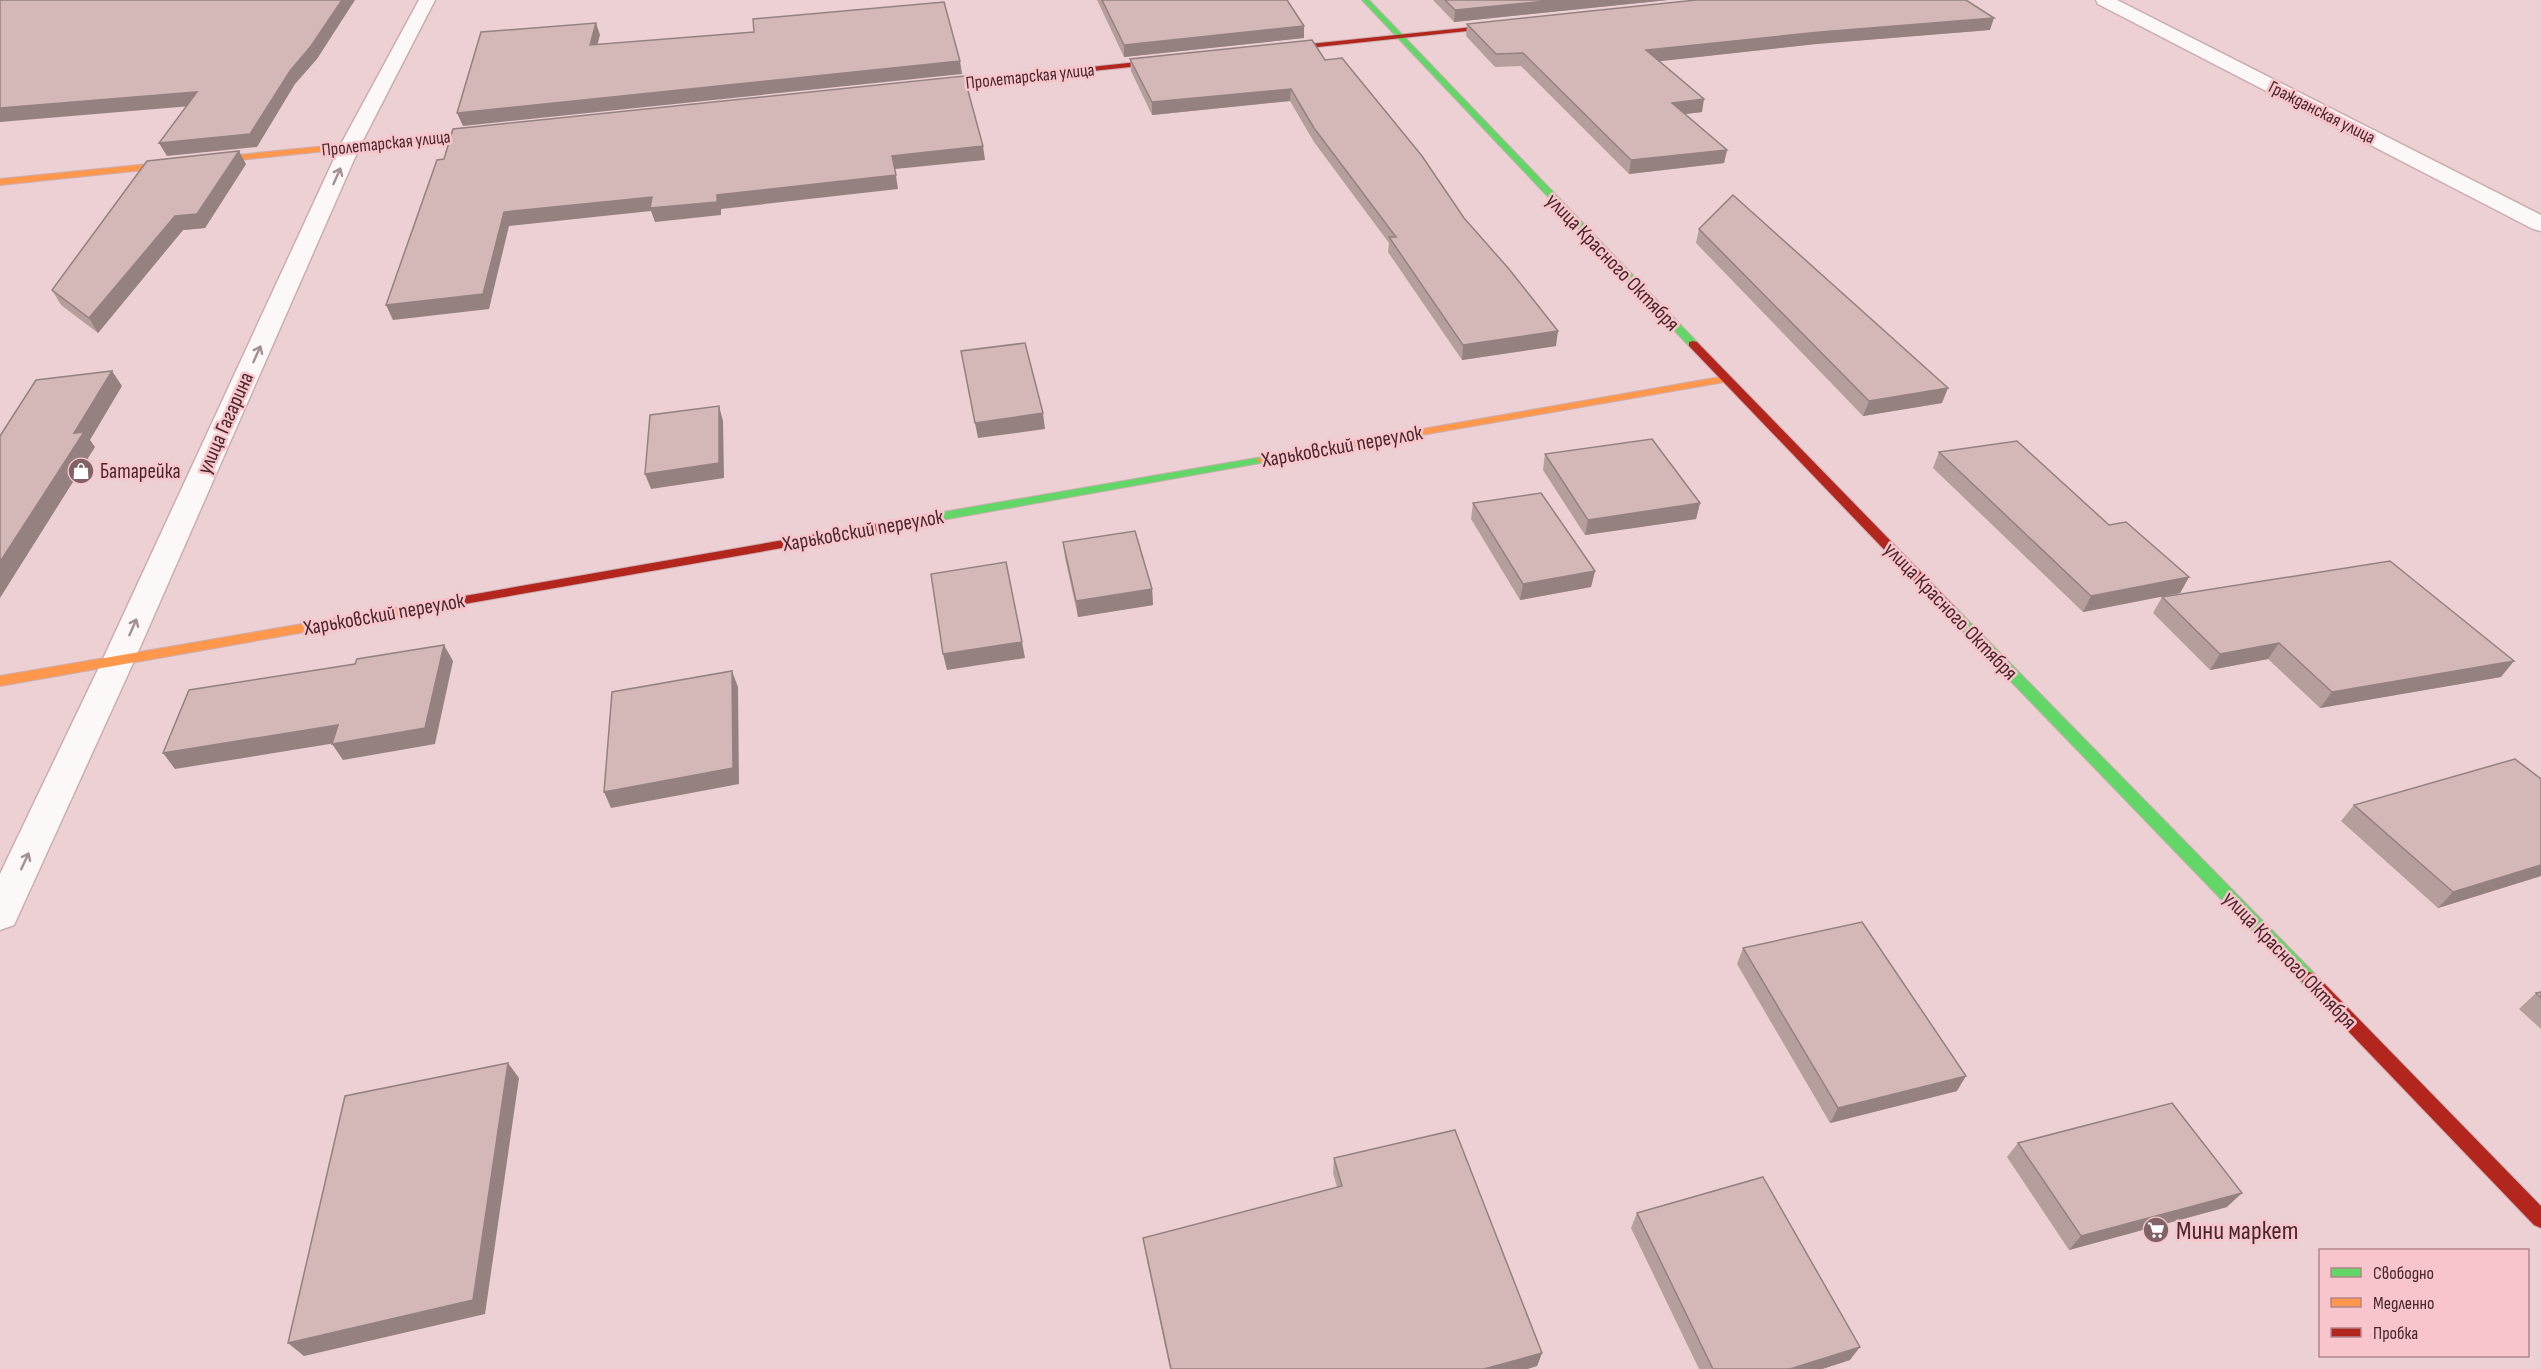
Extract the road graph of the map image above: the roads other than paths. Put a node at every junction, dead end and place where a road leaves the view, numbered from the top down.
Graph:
1 (426, 0) edge
2 (1365, 0) edge
3 (2104, 0) edge
4 (1527, 23) edge
5 (1398, 37) junction
6 (1255, 52) edge
7 (1184, 60) edge
8 (910, 88) edge
9 (505, 130) edge
10 (350, 146) junction
11 (0, 182) edge
12 (2541, 224) edge
13 (1726, 379) junction
14 (118, 661) junction
15 (0, 681) edge
16 (0, 914) edge
17 (2541, 1219) edge

1 - 10 street, улица Гагарина
2 - 5 street, улица Красного Октября
3 - 12 street, Гражданская улица
4 - 5 street
5 - 6 street
5 - 13 street, улица Красного Октября
7 - 8 street, Пролетарская улица
9 - 10 street, Пролетарская улица
10 - 11 street, Пролетарская улица
14 -> 10 street, улица Гагарина
13 - 14 street, Харьковский переулок
13 - 17 street, улица Красного Октября
14 - 15 street, Харьковский переулок
16 -> 14 street, улица Гагарина

